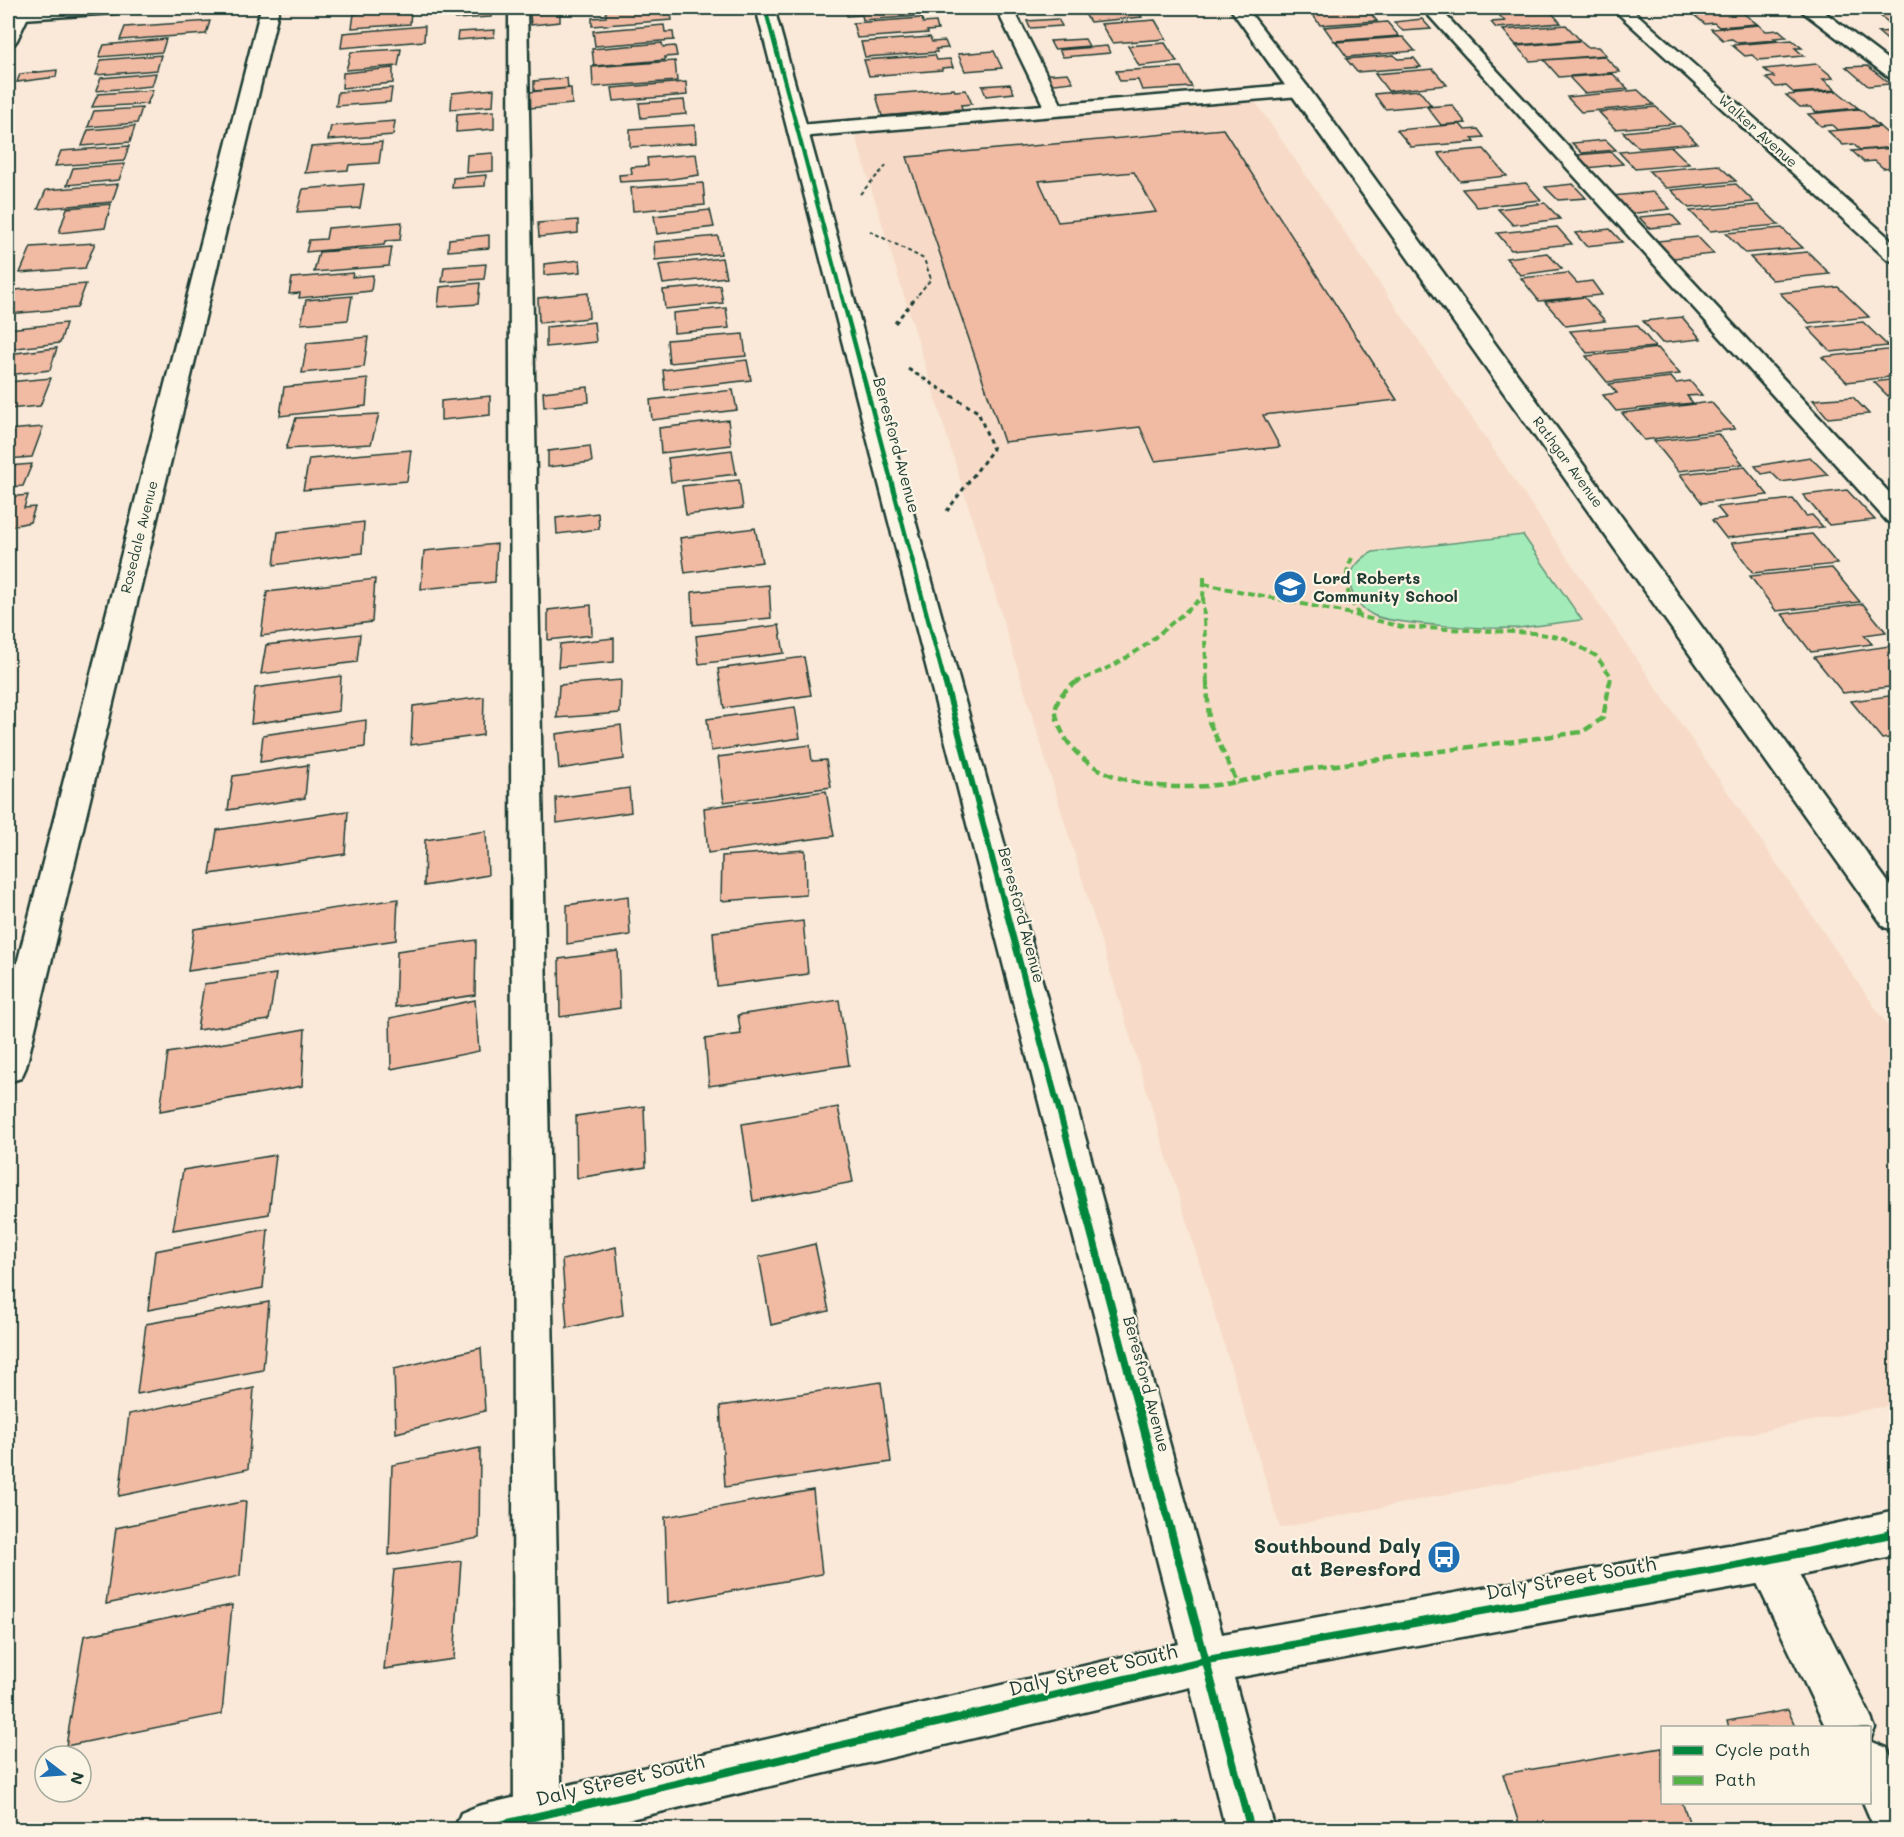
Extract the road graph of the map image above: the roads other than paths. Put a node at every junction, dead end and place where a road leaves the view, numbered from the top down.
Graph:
1 (114, 8) edge
2 (270, 8) edge
3 (518, 8) edge
4 (765, 8) edge
5 (1004, 8) edge
6 (1238, 8) edge
7 (1430, 8) edge
8 (1620, 8) edge
9 (1809, 8) edge
10 (17, 12) edge
11 (8, 40) edge
12 (1896, 74) edge
13 (1300, 90) junction
14 (1055, 111) junction
15 (798, 131) junction
16 (1896, 255) edge
17 (1896, 515) edge
18 (1896, 918) edge
19 (8, 1067) edge
20 (1896, 1533) edge
21 (1768, 1560) junction
22 (1207, 1660) junction
23 (1850, 1726) edge
24 (1871, 1769) edge
25 (1896, 1820) edge
26 (538, 1823) edge
27 (478, 1830) edge
28 (1251, 1830) edge

1 - 10 street
2 - 19 street, Rosedale Avenue
3 - 26 street
4 - 15 street, Beresford Avenue
5 - 14 street
6 - 13 street, Rathgar Avenue
7 - 17 street
8 - 16 street, Walker Avenue
9 - 12 street
10 - 11 street
13 - 14 street
13 - 18 street, Rathgar Avenue
14 - 15 street
15 - 22 street, Beresford Avenue
20 - 21 street, Daly Street South
21 - 22 street, Daly Street South
21 - 23 street
22 - 26 street, Daly Street South
22 - 28 street, Beresford Avenue
24 - 25 street
26 - 27 street, Daly Street South

